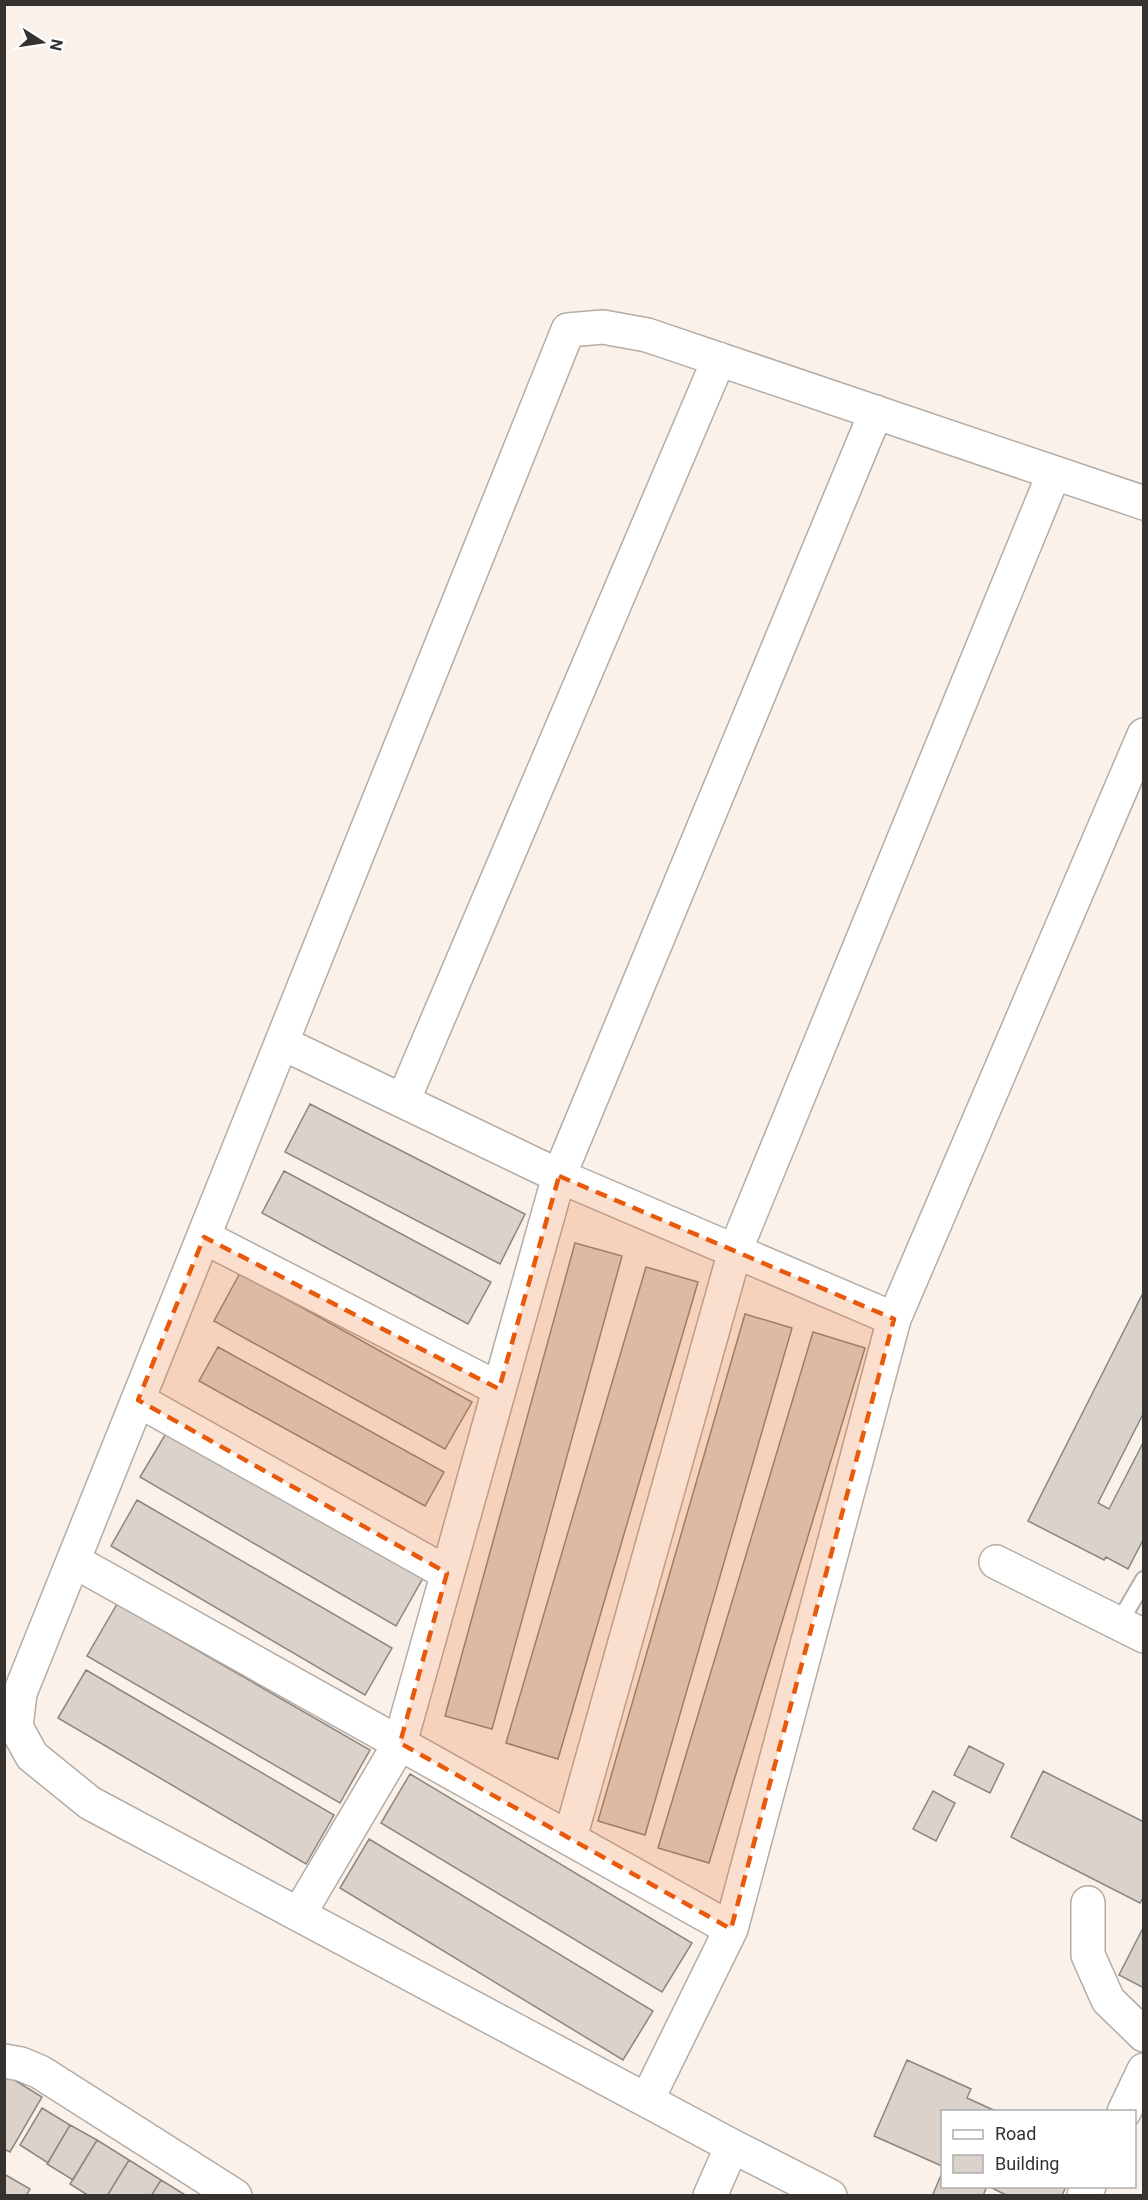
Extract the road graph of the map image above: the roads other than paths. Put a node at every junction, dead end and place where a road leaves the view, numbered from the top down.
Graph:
1 (718, 359) junction
2 (876, 412) junction
3 (1054, 473) junction
4 (1143, 503) edge
5 (1143, 735) edge
6 (282, 1043) junction
7 (403, 1101) junction
8 (559, 1176) junction
9 (204, 1237) junction
10 (735, 1251) junction
11 (894, 1319) junction
12 (499, 1389) junction
13 (138, 1400) junction
14 (74, 1561) junction
15 (996, 1562) dead end
16 (447, 1573) junction
17 (1143, 1580) edge
18 (1131, 1630) edge
19 (400, 1743) junction
20 (570, 1838) junction
21 (1088, 1903) dead end
22 (298, 1914) junction
23 (731, 1929) junction
24 (1143, 2035) edge
25 (4, 2061) edge
26 (1143, 2070) edge
27 (647, 2100) junction
28 (1125, 2110) edge
29 (732, 2146) junction
30 (235, 2196) edge
31 (710, 2196) edge
32 (830, 2196) edge

1 - 2 street
1 - 6 street
1 - 7 street
2 - 3 street
2 - 8 street
3 - 4 street
3 - 10 street
5 - 11 street
6 - 7 street
6 - 9 street
7 - 8 street
8 - 10 street
8 - 12 street
9 - 12 street
9 - 13 street
10 - 11 street
10 - 20 street
11 - 23 street
12 - 16 street
13 - 14 street
13 - 16 street
14 - 19 street
14 - 22 street
15 - 18 street
16 - 19 street
17 - 18 lane
19 - 20 street
19 - 22 street
20 - 23 street
21 - 24 street
22 - 27 street
23 - 27 street
25 - 30 street
26 - 28 street
27 - 29 street
29 - 31 street
29 - 32 street

